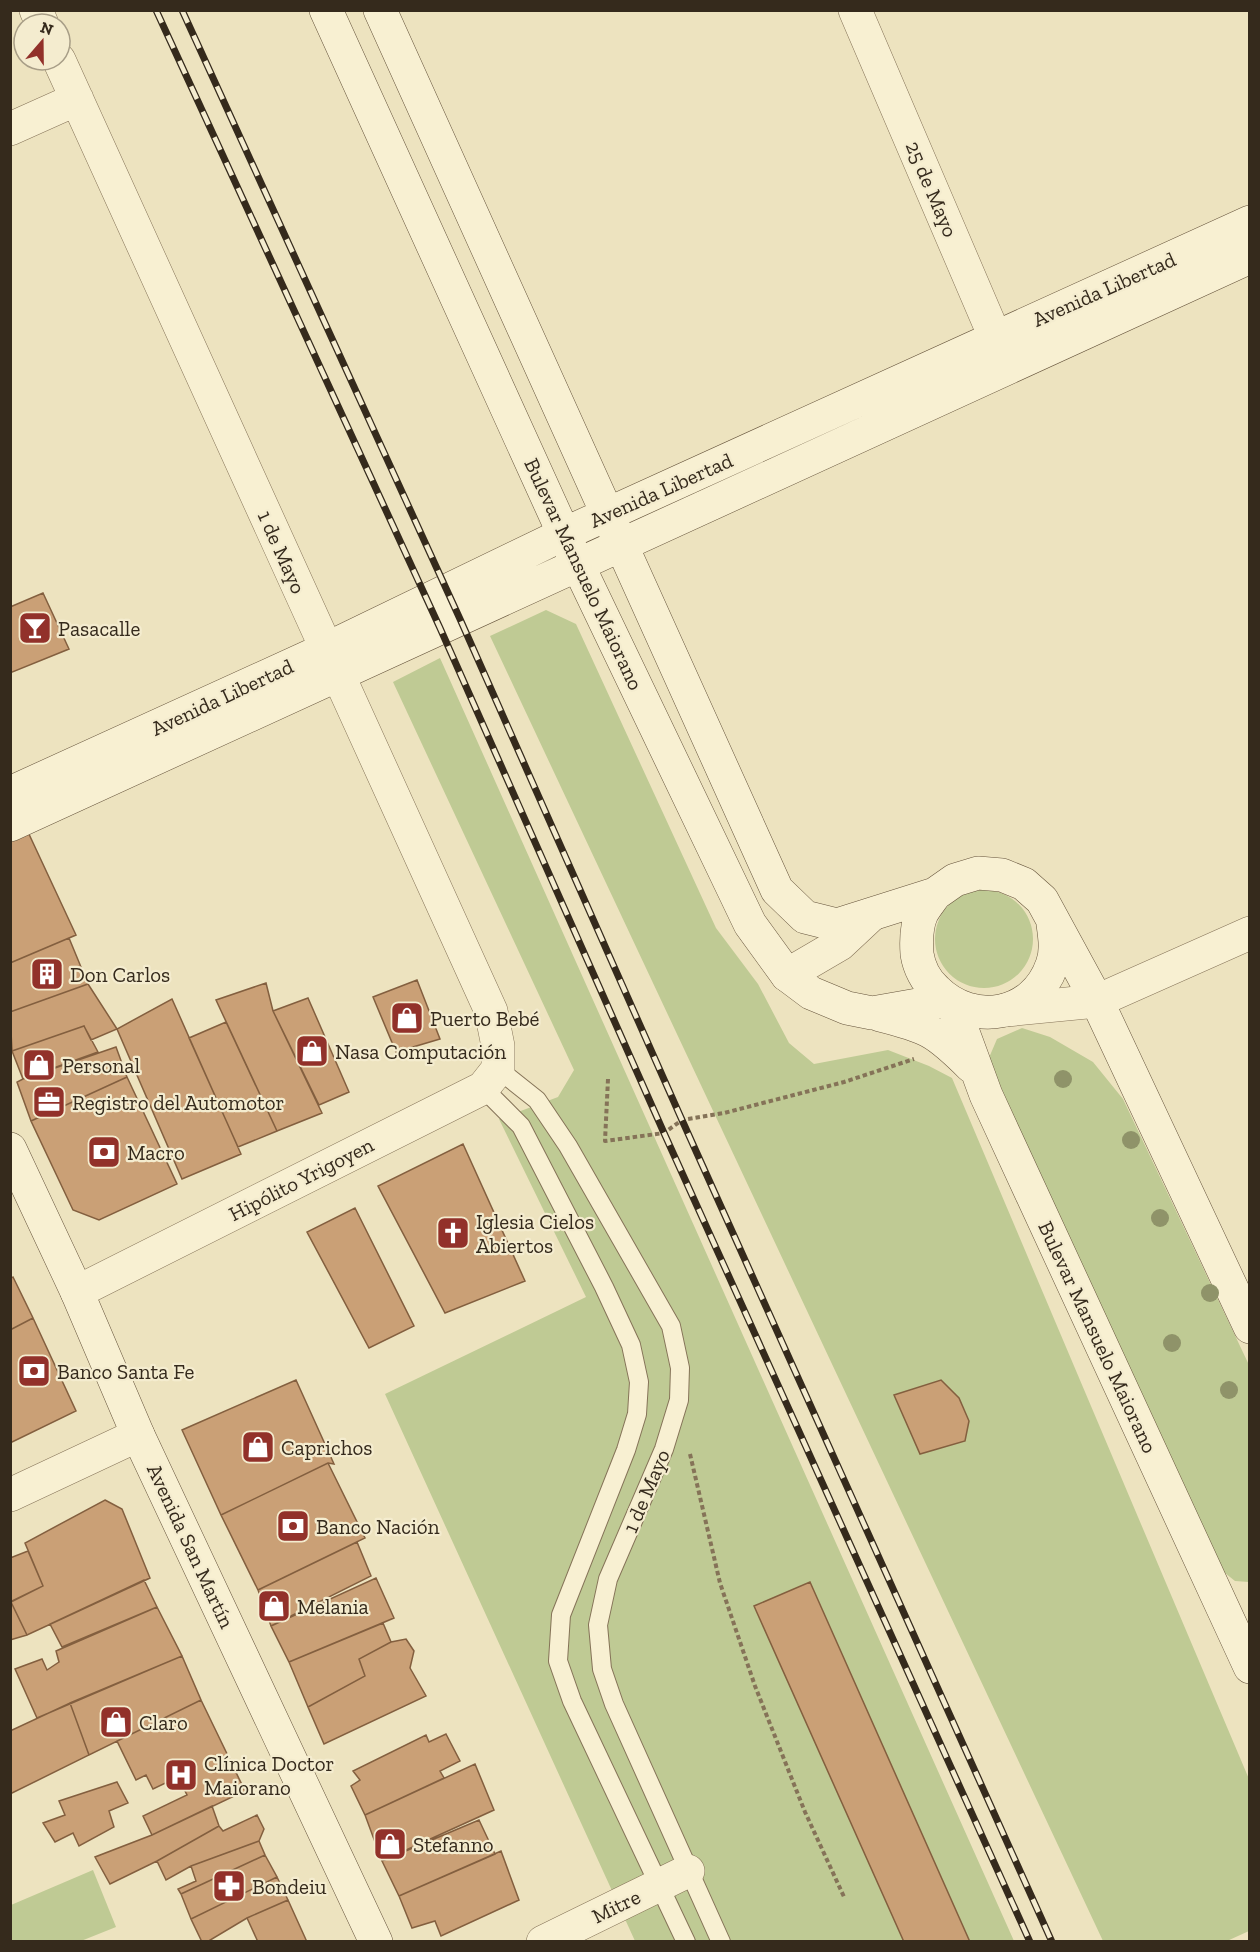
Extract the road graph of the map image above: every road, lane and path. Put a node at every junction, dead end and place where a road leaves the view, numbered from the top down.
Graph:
1 (326, 10) edge
2 (380, 10) edge
3 (855, 10) edge
4 (65, 72) edge
5 (77, 99) junction
6 (10, 129) edge
7 (1250, 222) edge
8 (1250, 257) edge
9 (995, 338) junction
10 (1008, 368) junction
11 (607, 515) junction
12 (564, 534) junction
13 (620, 546) junction
14 (578, 565) junction
15 (332, 661) junction
16 (10, 793) edge
17 (10, 825) edge
18 (935, 894) junction
19 (871, 915) junction
20 (1053, 922) junction
21 (1250, 933) edge
22 (787, 975) junction
23 (1097, 1001) junction
24 (949, 1002) junction
25 (1006, 1010) junction
26 (872, 1013) junction
27 (920, 1057) dead end
28 (493, 1068) junction
29 (976, 1070) junction
30 (608, 1079) dead end
31 (10, 1149) edge
32 (76, 1292) junction
33 (1250, 1327) edge
34 (138, 1435) junction
35 (689, 1450) dead end
36 (10, 1495) edge
37 (1239, 1618) edge
38 (1250, 1667) edge
39 (674, 1878) junction
40 (845, 1899) dead end
41 (376, 1941) edge
42 (543, 1941) edge
43 (687, 1941) edge
44 (721, 1941) edge

1 - 12 street, Bulevar Mansuelo Maiorano
2 - 11 street, Bulevar Mansuelo Maiorano
3 - 9 street, 25 de Mayo
4 - 5 street, 1 de Mayo
5 - 6 street
5 - 15 street, 1 de Mayo
7 - 9 street, Avenida Libertad
8 - 10 street, Avenida Libertad
9 - 10 street, 25 de Mayo
9 - 11 street, Avenida Libertad
10 - 13 street, Avenida Libertad
11 - 12 street, Avenida Libertad
11 - 13 street, Bulevar Mansuelo Maiorano
12 - 14 street, Bulevar Mansuelo Maiorano
12 - 15 street, Avenida Libertad
13 - 14 street, Avenida Libertad
13 - 19 street, Bulevar Mansuelo Maiorano
14 - 15 street, Avenida Libertad
14 - 22 street, Bulevar Mansuelo Maiorano
15 - 16 street, Avenida Libertad
15 - 17 street, Avenida Libertad
15 - 28 street, 1 de Mayo
18 - 19 street, Bulevar Mansuelo Maiorano
18 - 20 street, Bulevar Mansuelo Maiorano
18 - 24 street, Bulevar Mansuelo Maiorano
19 - 22 street
20 - 23 street, Bulevar Mansuelo Maiorano
20 - 25 street, Bulevar Mansuelo Maiorano
21 - 23 street
22 - 26 street, Bulevar Mansuelo Maiorano
23 - 25 street
23 - 33 street, Bulevar Mansuelo Maiorano
24 - 25 street, Bulevar Mansuelo Maiorano
24 - 26 street, Bulevar Mansuelo Maiorano
24 - 29 street, Bulevar Mansuelo Maiorano
26 - 29 street
27 - 30 path
28 - 32 street, Hipólito Yrigoyen
28 - 39 lane, 1 de Mayo
28 - 39 lane, 1 de Mayo
29 - 37 street, Bulevar Mansuelo Maiorano
31 - 32 street, Avenida San Martín
32 - 34 street, Avenida San Martín
34 - 36 street
34 - 41 street, Avenida San Martín
35 - 40 path
37 - 38 street, Bulevar Mansuelo Maiorano
39 - 42 street, Mitre
39 - 43 lane, 1 de Mayo
39 - 44 lane, 1 de Mayo

